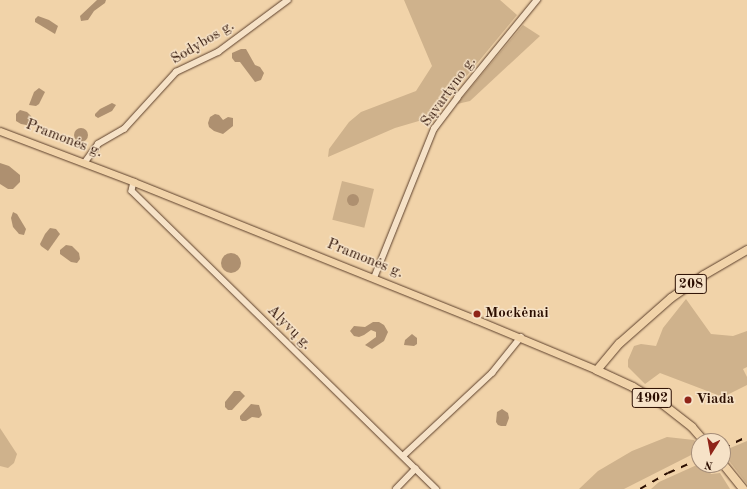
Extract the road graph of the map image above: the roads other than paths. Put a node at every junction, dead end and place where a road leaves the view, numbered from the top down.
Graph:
1 (288, 0) edge
2 (538, 0) edge
3 (0, 131) edge
4 (85, 162) junction
5 (134, 182) junction
6 (747, 250) edge
7 (374, 278) junction
8 (521, 338) junction
9 (597, 370) junction
10 (697, 433) edge
11 (403, 456) junction
12 (416, 469) junction
13 (730, 473) edge
14 (396, 489) edge
15 (436, 489) edge
16 (743, 489) edge

1 - 4 street, Sodybos g.
2 - 7 street, Sąvartyno g.
3 - 4 main road, Pramonės g. / 4902
4 - 5 main road, Pramonės g. / 4902
5 - 7 main road, Pramonės g. / 4902
5 - 11 street, Alyvų g.
6 - 9 highway, 208
7 - 8 main road, Pramonės g. / 4902
8 - 9 main road, Pramonės g. / 4902
8 - 11 street
9 - 10 highway, Pramonės g. / 4902
11 - 12 street, Alyvų g.
12 - 14 street
12 - 15 street, Alyvų g.
13 - 16 highway

